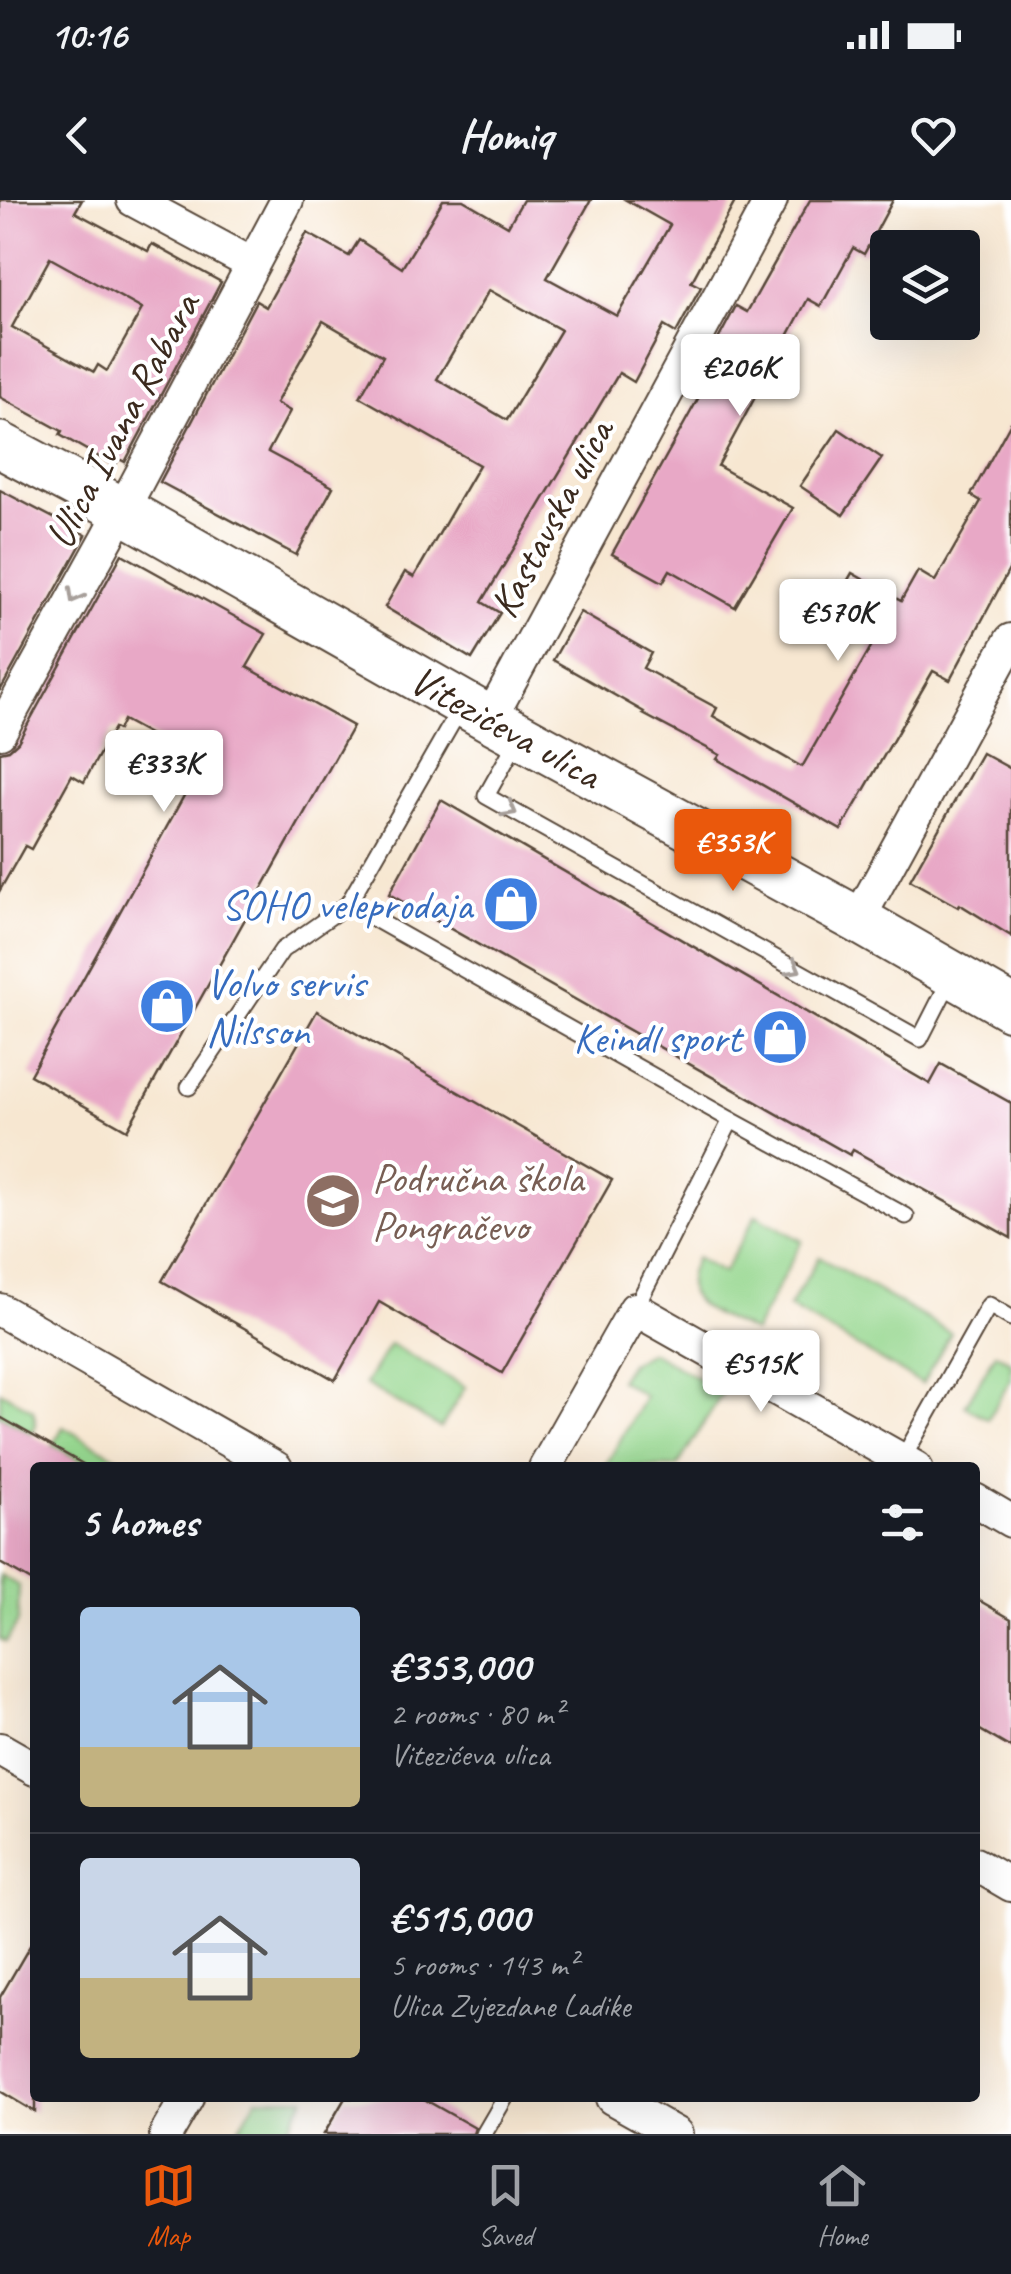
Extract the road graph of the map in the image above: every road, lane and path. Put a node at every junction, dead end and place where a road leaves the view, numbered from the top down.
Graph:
1 (134, 200) edge
2 (287, 200) edge
3 (770, 200) edge
4 (252, 264) junction
5 (0, 445) edge
6 (122, 510) junction
7 (1011, 640) edge
8 (491, 719) junction
9 (0, 732) edge
10 (348, 904) junction
11 (858, 920) junction
12 (952, 974) junction
13 (1011, 1008) edge
14 (188, 1088) dead end
15 (731, 1120) junction
16 (906, 1216) dead end
17 (0, 1310) edge
18 (635, 1310) junction
19 (1011, 1318) edge
20 (266, 1462) edge
21 (548, 1462) edge
22 (905, 1462) edge
23 (910, 1462) edge
24 (980, 1503) edge
25 (1011, 1521) edge
26 (0, 1749) edge
27 (30, 1766) edge
28 (980, 1867) edge
29 (1011, 1884) edge
30 (184, 2102) edge
31 (503, 2102) edge
32 (619, 2102) edge
33 (166, 2134) edge
34 (484, 2134) edge
35 (676, 2134) edge

1 - 4 street
2 - 4 street, Ulica Ivana Rabara
3 - 8 street, Kastavska ulica
4 - 6 street, Ulica Ivana Rabara
5 - 6 street, Vitezićeva ulica
6 - 8 street, Vitezićeva ulica
6 -> 9 street, Ulica Ivana Rabara
7 - 11 street
8 - 10 lane
8 - 11 street, Vitezićeva ulica
8 -> 12 lane
10 - 14 lane
10 - 15 lane
11 - 12 street, Vitezićeva ulica
12 - 13 street, Vitezićeva ulica
15 - 16 lane
15 - 18 lane
17 - 20 street
18 - 21 street
18 - 22 street
19 - 23 lane
24 - 25 street
26 - 27 street
28 - 29 street
30 - 33 street
31 - 34 lane
32 - 35 street

